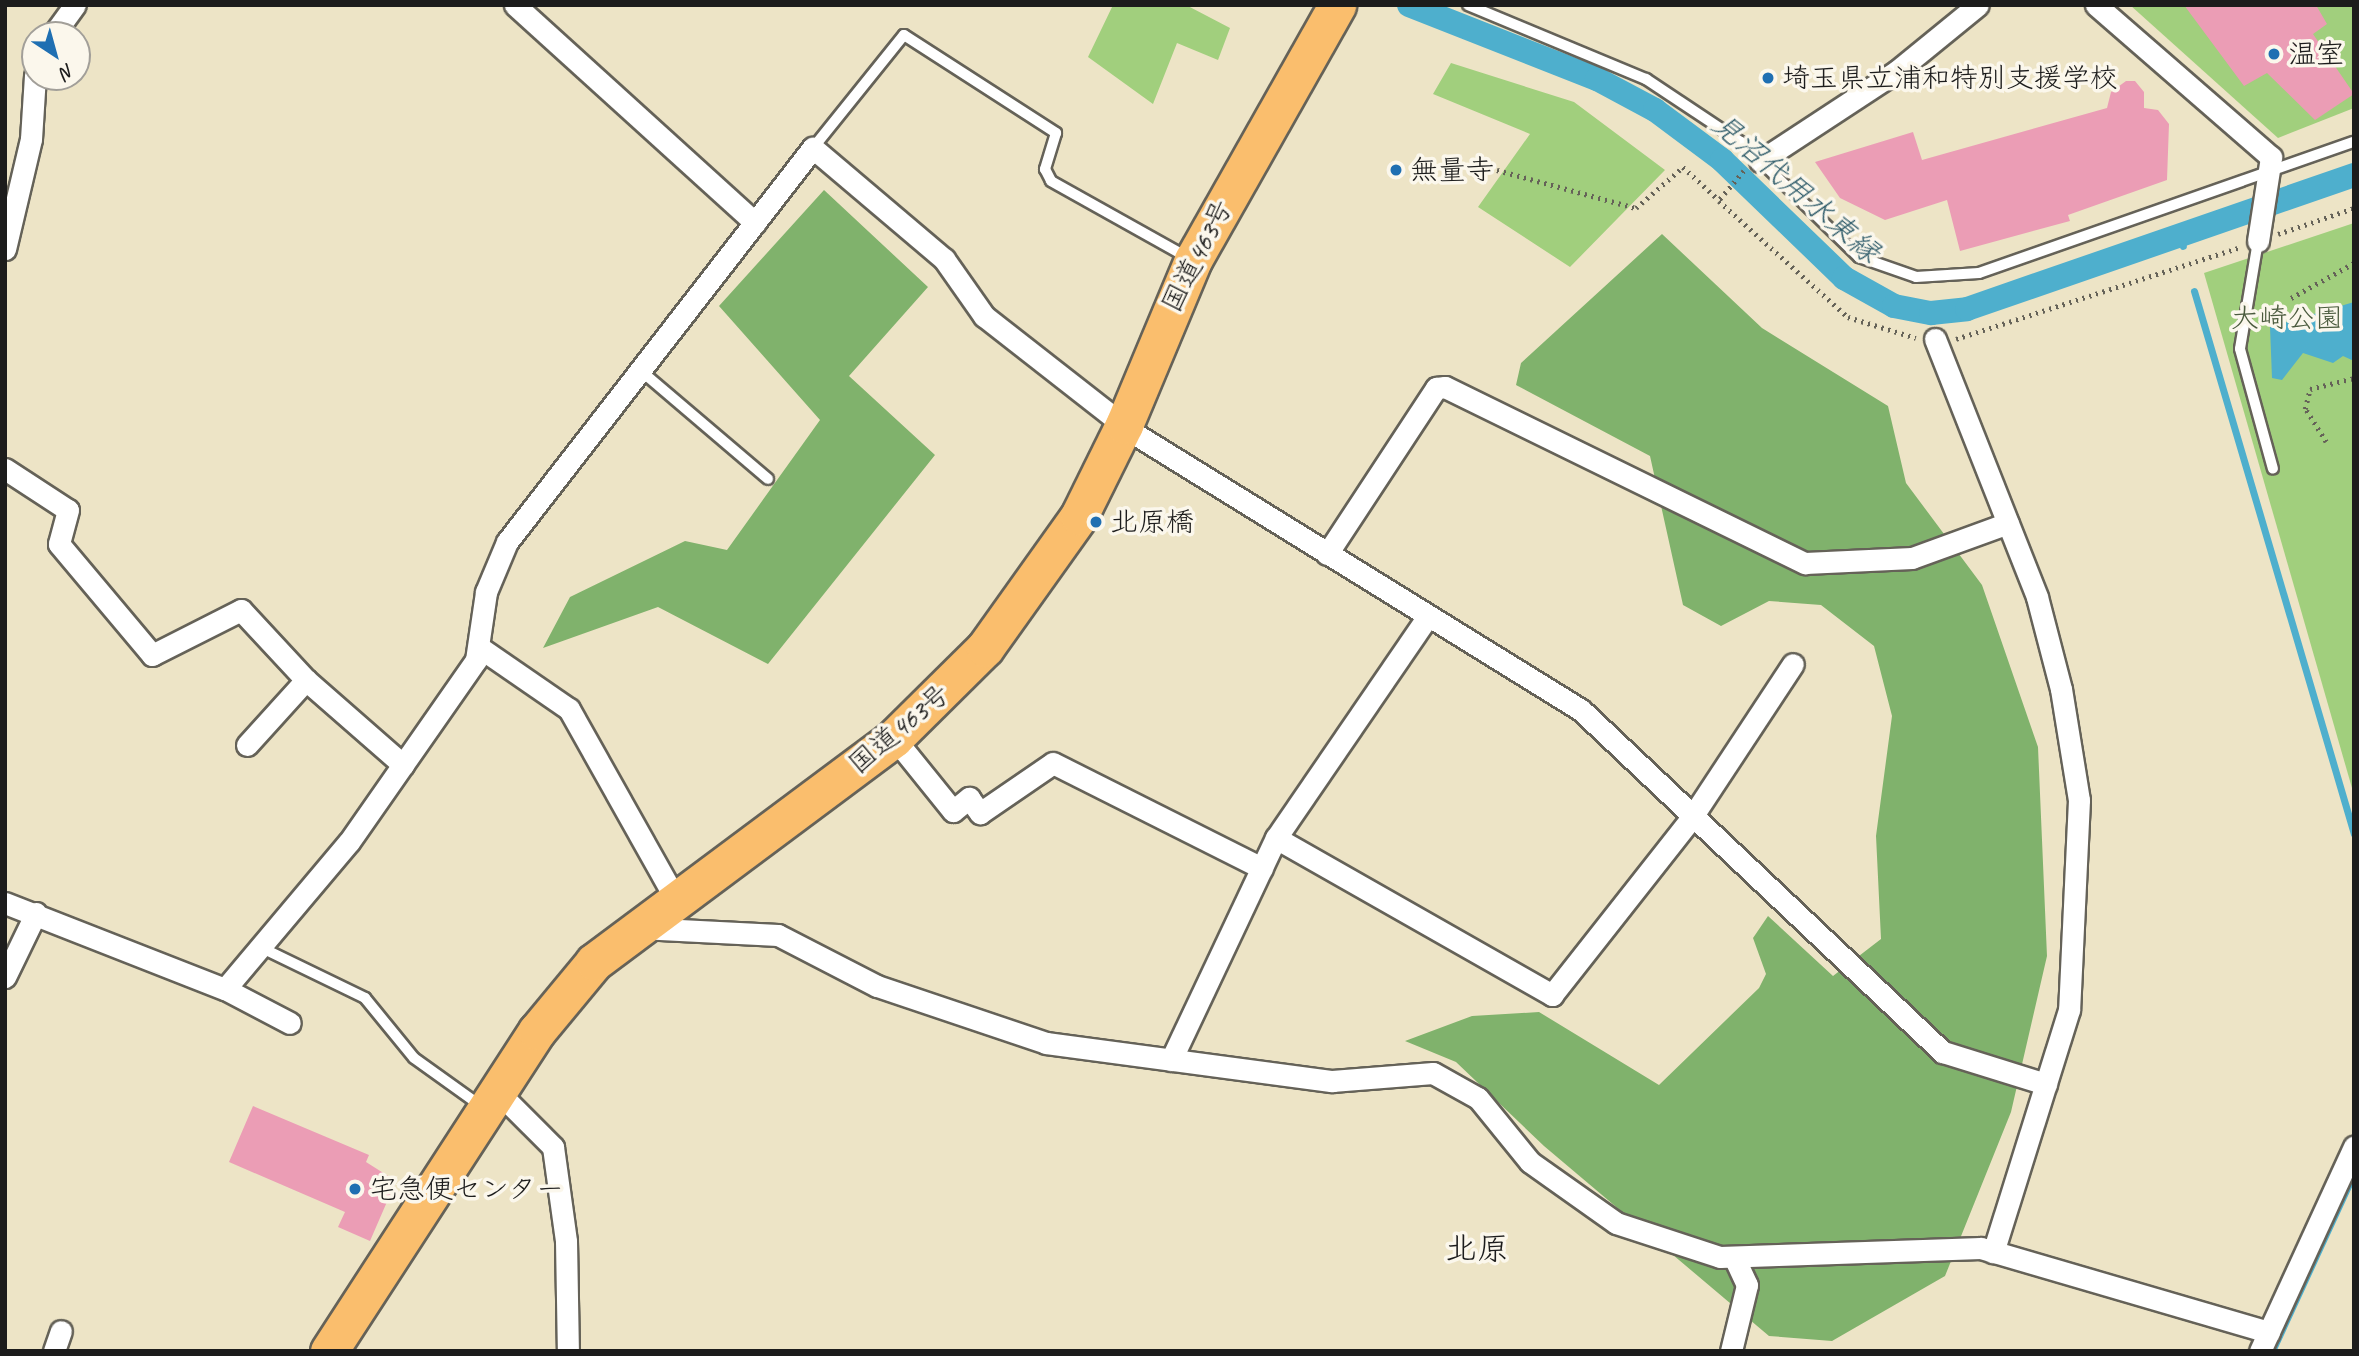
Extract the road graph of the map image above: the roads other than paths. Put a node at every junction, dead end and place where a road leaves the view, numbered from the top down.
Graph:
1 (75, 5) edge
2 (515, 5) edge
3 (1337, 5) edge
4 (1468, 5) edge
5 (1978, 5) edge
6 (2096, 5) edge
7 (63, 21) edge
8 (34, 91) edge
9 (2354, 142) edge
10 (813, 148) junction
11 (1755, 162) junction
12 (2272, 171) junction
13 (755, 223) junction
14 (2258, 241) joint
15 (5, 249) edge
16 (1193, 260) junction
17 (1935, 339) dead end
18 (640, 370) junction
19 (1124, 425) junction
20 (5, 469) edge
21 (2273, 469) dead end
22 (768, 479) dead end
23 (2008, 523) junction
24 (1327, 554) junction
25 (1428, 616) junction
26 (479, 647) junction
27 (1793, 664) dead end
28 (306, 680) junction
29 (894, 738) junction
30 (247, 745) dead end
31 (402, 765) junction
32 (1692, 817) junction
33 (1276, 838) junction
34 (1262, 868) junction
35 (674, 896) junction
36 (5, 903) edge
37 (36, 914) junction
38 (635, 928) junction
39 (260, 947) junction
40 (5, 977) edge
41 (225, 989) junction
42 (290, 1023) dead end
43 (1171, 1060) junction
44 (2046, 1084) junction
45 (492, 1101) junction
46 (2354, 1147) edge
47 (1993, 1252) junction
48 (1735, 1259) junction
49 (2264, 1341) edge
50 (329, 1351) edge
51 (568, 1351) edge
52 (1731, 1351) edge

1 - 7 street
2 - 13 street
3 - 16 highway, 国道463号
4 - 11 lane
5 - 11 street
6 - 12 street
8 - 15 street
9 - 12 lane
10 - 13 street
10 - 16 lane
10 - 19 street
11 - 12 lane
12 - 14 street
13 - 18 street
14 - 21 lane
16 - 19 highway, 国道463号
17 - 23 street
18 - 22 lane
18 - 26 street
19 - 24 street
19 - 29 highway, 国道463号
20 - 28 street
23 - 24 street
23 - 44 street
24 - 25 street
25 - 32 street
25 - 33 street
26 - 31 street
26 - 35 street
27 - 32 street
28 - 30 street
28 - 31 street
29 - 34 street
29 - 35 highway, 国道463号
31 - 39 street
32 - 33 street
32 - 44 street
33 - 34 street
34 - 43 street
35 - 38 highway, 国道463号
36 - 37 street
37 - 40 street
37 - 41 street
38 - 43 street
38 - 45 highway, 国道463号
39 - 41 street
39 - 45 lane
41 - 42 street
43 - 48 street
44 - 47 street
45 - 50 highway, 国道463号
45 - 51 street
46 - 49 street
47 - 48 street
47 - 49 street
48 - 52 street

